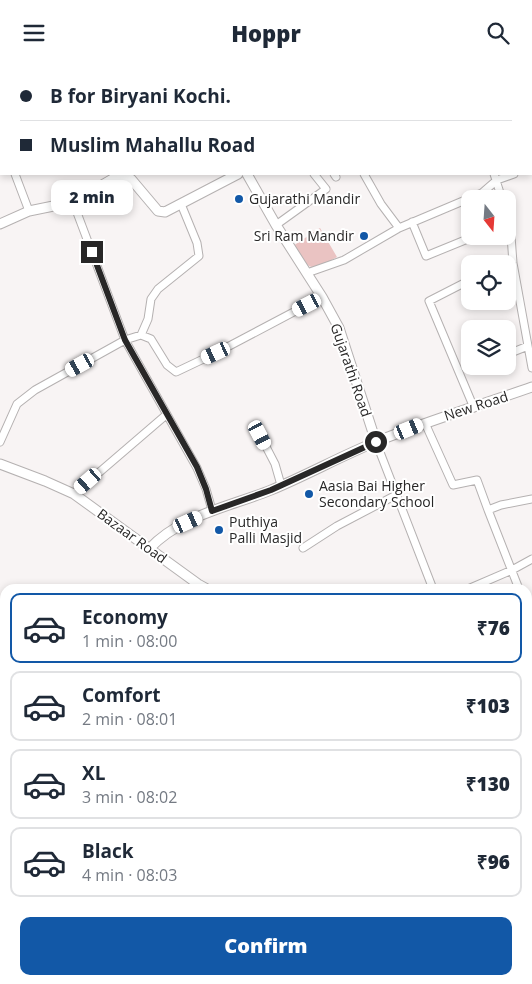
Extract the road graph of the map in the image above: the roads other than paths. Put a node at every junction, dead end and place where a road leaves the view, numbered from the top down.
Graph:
1 (15, 175) edge
2 (128, 175) edge
3 (236, 175) edge
4 (249, 175) edge
5 (315, 175) edge
6 (365, 175) edge
7 (508, 175) edge
8 (495, 177) edge
9 (499, 190) edge
10 (73, 203) junction
11 (181, 204) junction
12 (29, 211) junction
13 (412, 222) junction
14 (0, 225) edge
15 (276, 225) junction
16 (399, 228) junction
17 (461, 242) edge
18 (307, 273) junction
19 (461, 285) edge
20 (516, 291) edge
21 (322, 297) junction
22 (141, 335) junction
23 (125, 340) junction
24 (528, 346) junction
25 (516, 351) edge
26 (532, 368) edge
27 (532, 387) edge
28 (474, 407) junction
29 (166, 415) junction
30 (425, 423) junction
31 (260, 435) dead end
32 (0, 442) edge
33 (376, 442) junction
34 (0, 464) edge
35 (281, 485) junction
36 (74, 494) junction
37 (396, 495) junction
38 (532, 499) edge
39 (212, 511) junction
40 (488, 511) junction
41 (303, 548) dead end
42 (149, 549) junction
43 (532, 559) edge
44 (512, 571) junction
45 (198, 584) edge
46 (431, 584) edge
47 (480, 584) edge
48 (517, 584) edge

1 - 12 street
2 - 10 street
2 - 11 street
3 - 11 street
4 - 15 street
5 - 15 street
6 - 16 street
7 - 8 street
8 - 9 street
8 - 13 street
10 - 12 street
10 - 23 street
11 - 22 street
12 - 14 street
13 - 16 street
13 - 17 street
15 - 18 street
16 - 18 street
18 - 21 street, Gujarathi Road
19 - 28 street
20 - 24 street
21 - 22 street
21 - 33 street, Gujarathi Road
22 - 23 street
23 - 29 street
23 - 32 street
24 - 25 street
24 - 26 street
27 - 28 street, New Road
28 - 30 street, New Road
29 - 36 street
29 - 39 street
30 - 33 street, New Road
30 - 40 street
31 - 35 street
33 - 35 street, New Road
33 - 37 street
34 - 36 street, Bazaar Road
35 - 39 street, New Road
36 - 42 street, Bazaar Road
37 - 41 street
37 - 46 street
38 - 40 street
39 - 42 street, New Road
40 - 44 street
42 - 45 street, Bazaar Road
43 - 44 street
44 - 47 street
44 - 48 street

